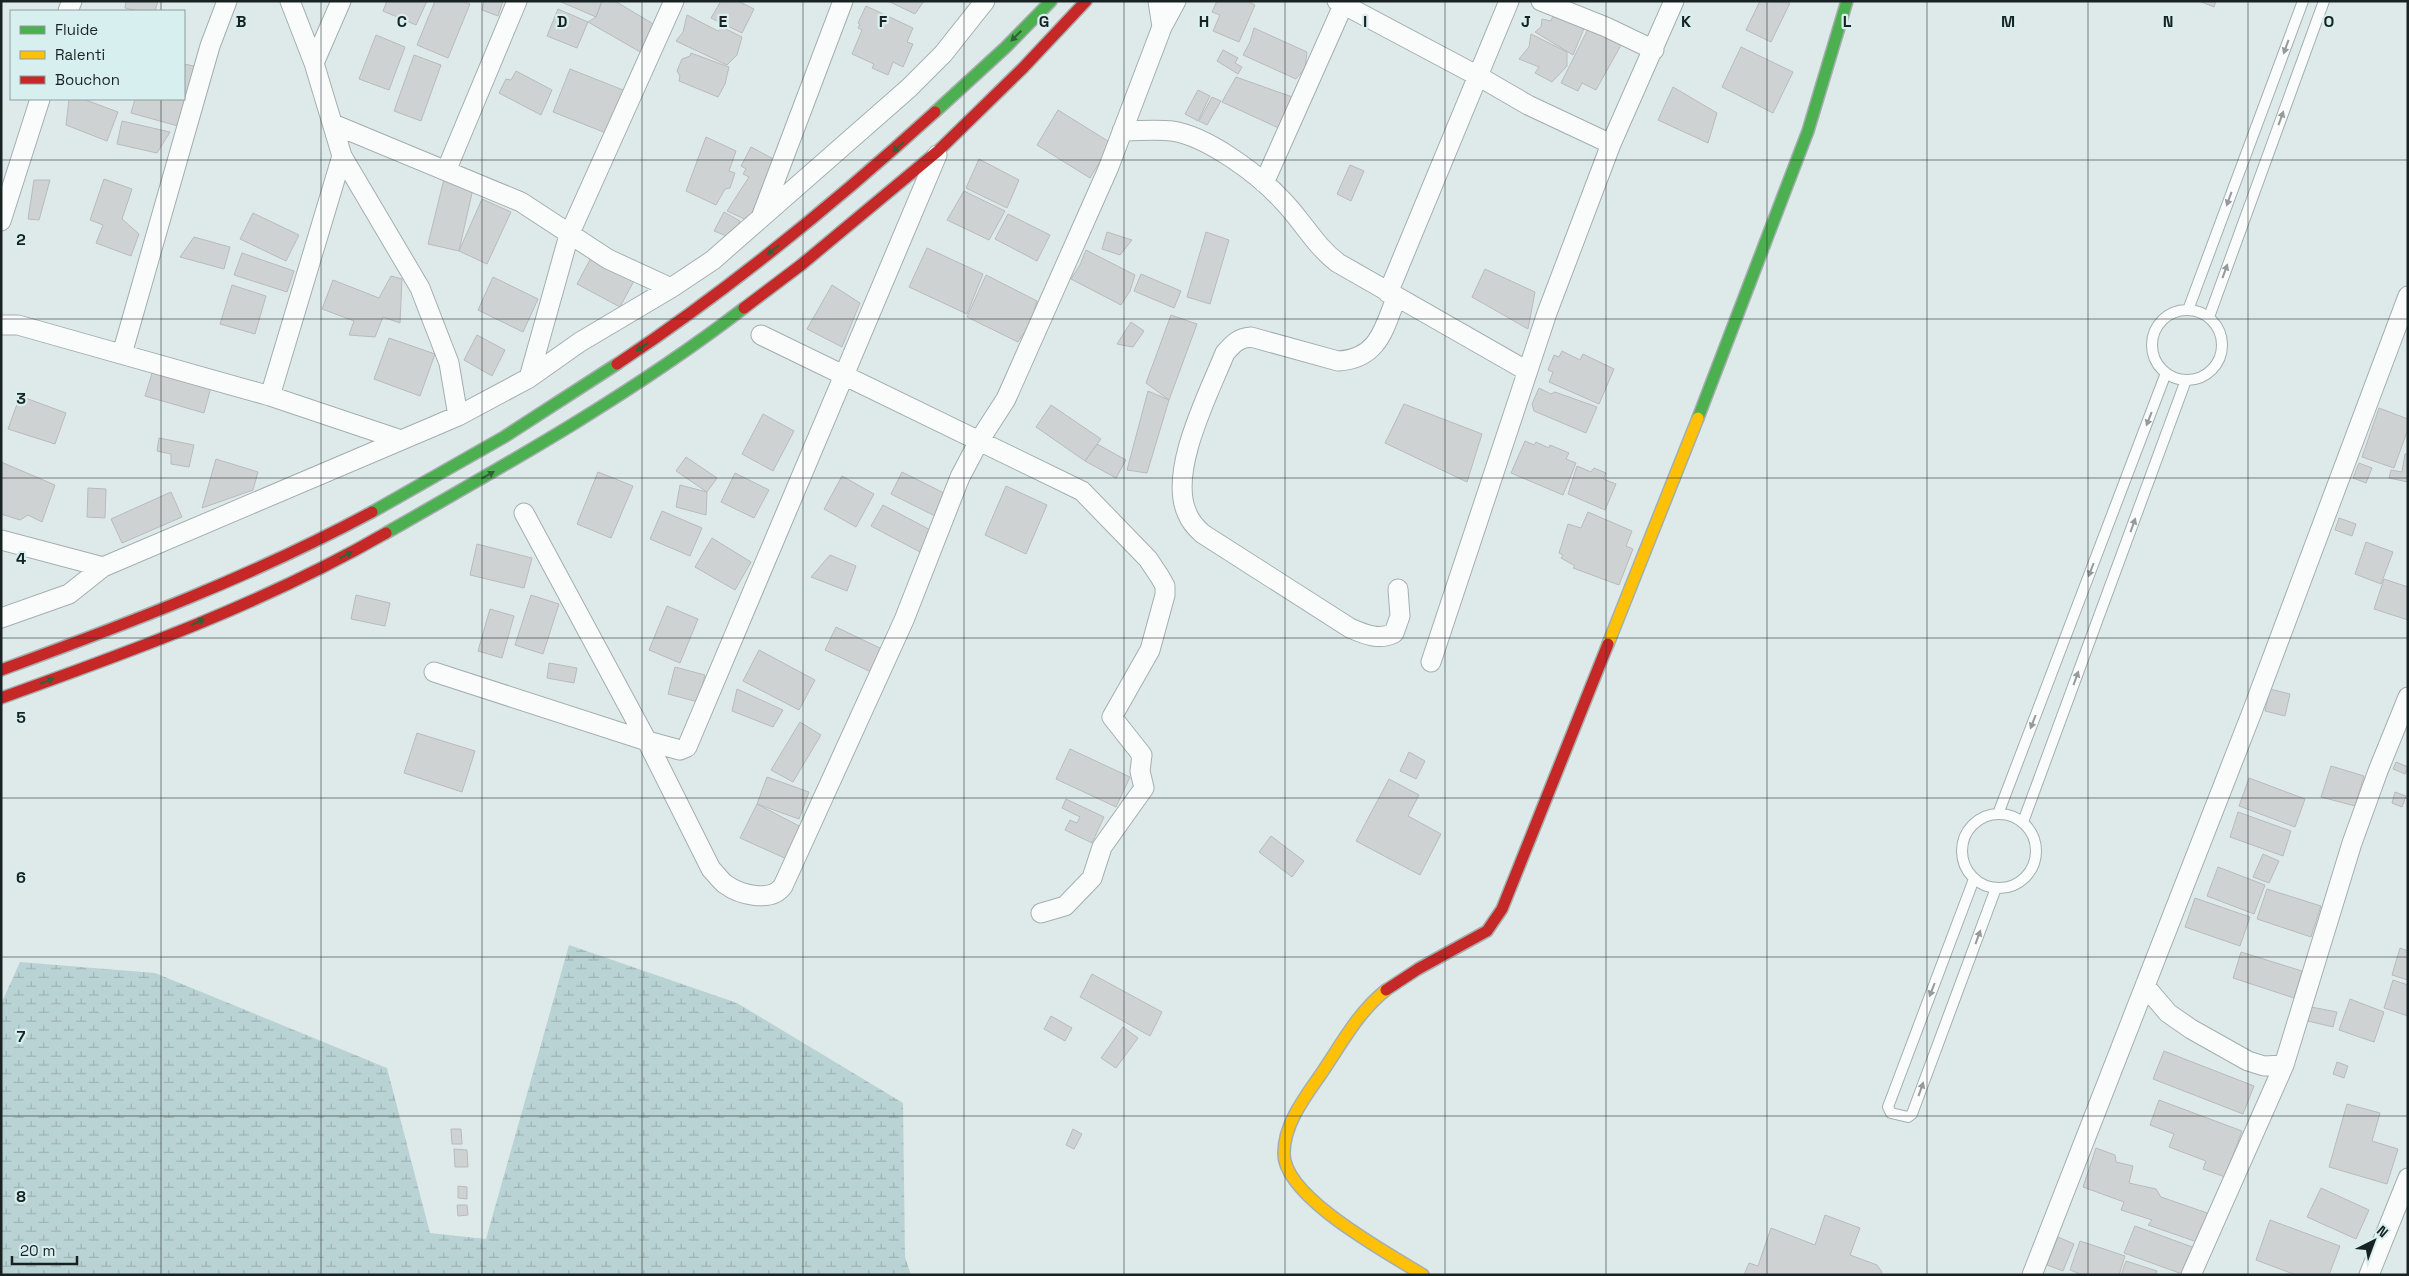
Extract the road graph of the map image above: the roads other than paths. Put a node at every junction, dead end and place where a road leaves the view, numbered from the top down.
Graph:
1 (227, 1) edge
2 (290, 1) edge
3 (341, 1) edge
4 (517, 1) edge
5 (674, 1) edge
6 (843, 1) edge
7 (985, 1) edge
8 (1051, 1) edge
9 (1086, 1) edge
10 (1158, 1) edge
11 (1176, 1) edge
12 (1509, 1) edge
13 (1541, 1) edge
14 (1674, 1) edge
15 (1847, 1) edge
16 (2303, 1) edge
17 (2324, 1) edge
18 (1342, 2) edge
19 (1162, 27) junction
20 (1654, 50) junction
21 (314, 63) junction
22 (1478, 76) junction
23 (40, 100) edge
24 (333, 124) junction
25 (1122, 131) junction
26 (1611, 144) junction
27 (938, 151) junction
28 (342, 156) junction
29 (446, 171) junction
30 (1264, 183) junction
31 (760, 219) junction
32 (1, 221) edge
33 (569, 234) junction
34 (671, 288) junction
35 (1392, 295) junction
36 (2408, 296) edge
37 (2188, 310) junction
38 (2209, 317) junction
39 (1, 324) edge
40 (761, 335) dead end
41 (122, 354) junction
42 (1527, 371) junction
43 (2166, 373) junction
44 (844, 376) junction
45 (529, 378) junction
46 (2186, 380) junction
47 (270, 396) junction
48 (458, 416) junction
49 (401, 440) junction
50 (979, 442) junction
51 (524, 513) dead end
52 (1, 540) edge
53 (103, 568) junction
54 (1398, 590) dead end
55 (1, 618) edge
56 (1431, 662) dead end
57 (1, 670) edge
58 (434, 672) dead end
59 (2408, 697) edge
60 (1, 698) edge
61 (647, 742) junction
62 (1998, 814) junction
63 (2023, 822) junction
64 (1974, 879) junction
65 (1996, 888) junction
66 (1041, 913) dead end
67 (2145, 986) junction
68 (2284, 1065) junction
69 (2408, 1178) edge
70 (1423, 1275) edge
71 (2032, 1275) edge
72 (2192, 1275) edge
73 (2369, 1275) edge

1 - 41 street
2 - 21 street
3 - 21 street
4 - 29 street
5 - 33 street
6 - 31 street
7 - 31 street
8 -> 57 main road
9 - 27 main road
10 - 19 street
11 - 19 street
12 - 22 street
13 - 20 street
14 - 20 street
15 - 70 main road
16 -> 37 lane
38 -> 17 lane
18 - 22 street
18 - 30 street
19 - 25 street
20 - 26 street
21 - 24 street
22 - 26 street
22 - 35 street
23 - 32 street
24 - 28 street
24 - 29 street
25 - 30 street
25 - 50 street
26 - 42 street
27 - 44 street
60 -> 27 main road
28 - 47 street
28 - 48 street
29 - 33 street
30 - 35 street
31 - 34 street
33 - 34 street
33 - 45 street
34 - 45 street
35 - 42 street
35 - 54 street
36 - 67 street
37 - 38 lane
37 - 43 lane
38 - 46 lane
39 - 41 street
40 - 44 street
41 - 47 street
42 - 56 street
43 - 46 lane
43 -> 62 lane
44 - 50 street
44 - 61 street
45 - 48 street
63 -> 46 lane
47 - 49 street
48 - 49 street
49 - 53 street
50 - 61 street
50 - 66 street
51 - 61 street
52 - 53 street
53 - 55 street
58 - 61 street
59 - 68 street
62 - 63 lane
62 - 64 lane
63 - 65 lane
64 - 65 lane
64 -> 65 lane
67 - 68 street
67 - 71 street
68 - 72 street
69 - 73 street

